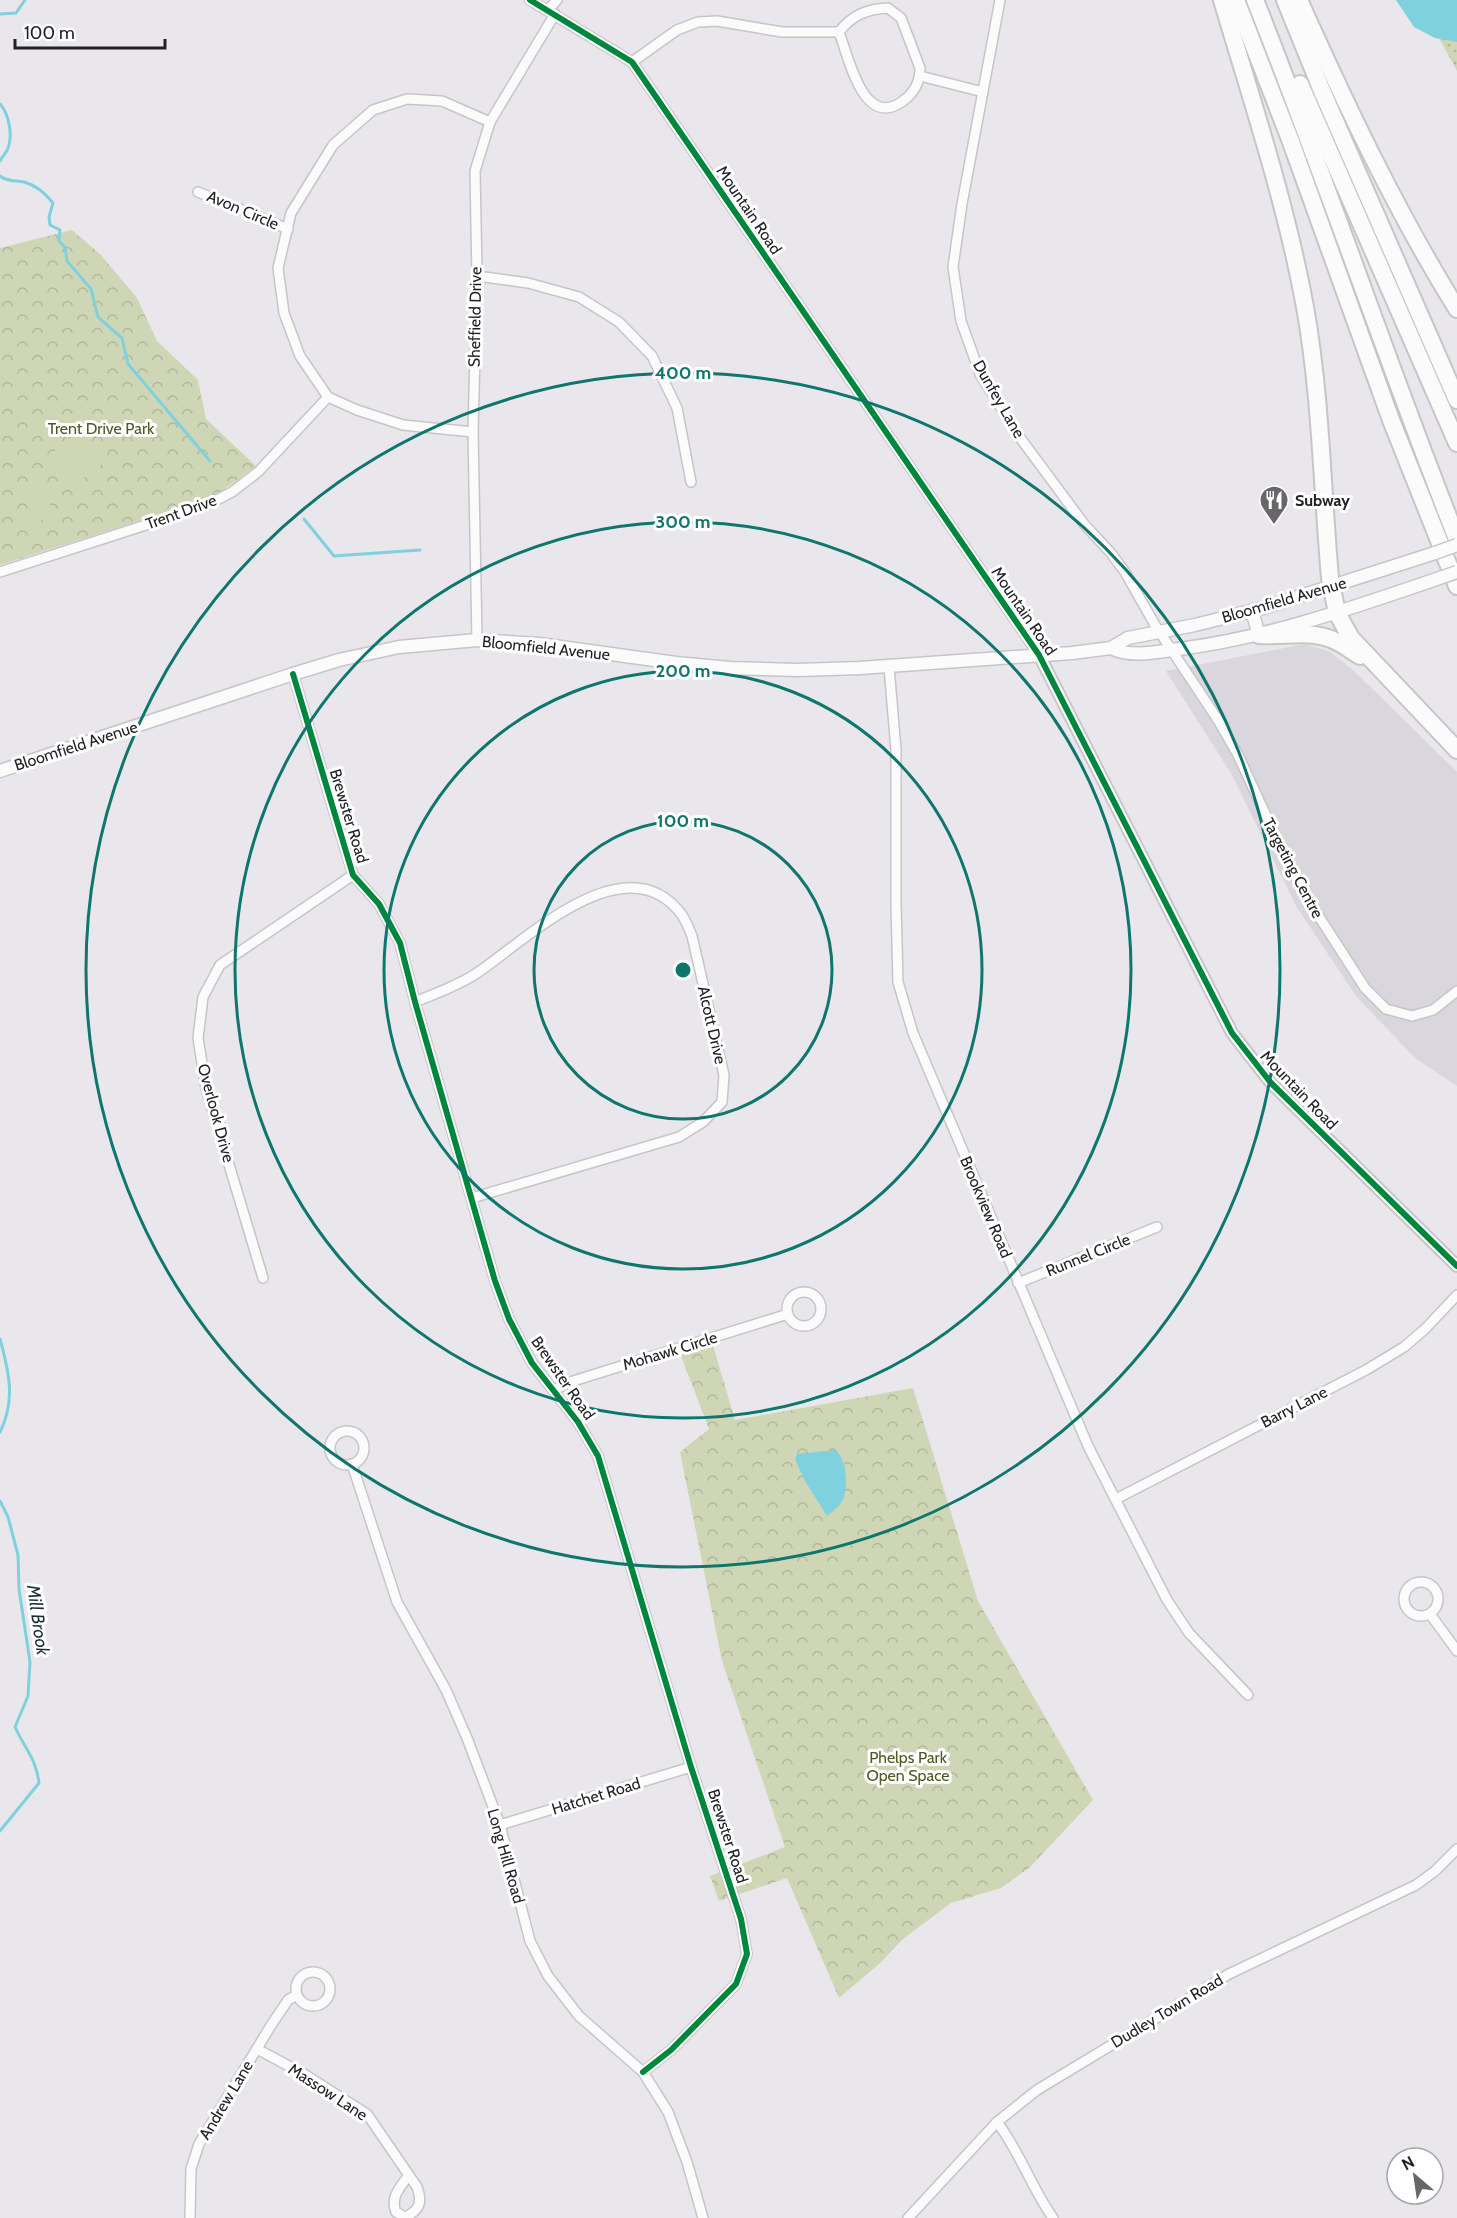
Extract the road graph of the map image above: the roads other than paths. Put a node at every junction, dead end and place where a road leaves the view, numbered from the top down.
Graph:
1 (530, 0) edge
2 (557, 0) edge
3 (1000, 0) edge
4 (1222, 0) edge
5 (1236, 0) edge
6 (1255, 0) edge
7 (1266, 0) edge
8 (1285, 0) edge
9 (1299, 0) edge
10 (552, 12) junction
11 (839, 32) junction
12 (632, 63) junction
13 (920, 76) junction
14 (983, 92) junction
15 (490, 122) junction
16 (198, 192) dead end
17 (288, 229) junction
18 (477, 276) junction
19 (1457, 309) edge
20 (328, 397) junction
21 (1457, 400) edge
22 (473, 432) junction
23 (1457, 443) edge
24 (691, 482) dead end
25 (1457, 538) edge
26 (1457, 545) edge
27 (0, 572) edge
28 (1457, 572) edge
29 (1457, 586) edge
30 (1331, 588) junction
31 (1252, 611) junction
32 (1337, 612) junction
33 (1160, 632) junction
34 (1259, 635) junction
35 (477, 640) junction
36 (1110, 648) junction
37 (1172, 650) junction
38 (1039, 655) junction
39 (1372, 661) junction
40 (889, 667) junction
41 (293, 674) junction
42 (1457, 750) edge
43 (0, 771) edge
44 (353, 875) junction
45 (1457, 991) edge
46 (415, 1002) junction
47 (472, 1198) junction
48 (1157, 1227) dead end
49 (1457, 1266) edge
50 (263, 1278) dead end
51 (1018, 1283) junction
52 (1457, 1295) edge
53 (788, 1314) dead end
54 (554, 1390) junction
55 (352, 1464) dead end
56 (1116, 1499) junction
57 (1430, 1614) dead end
58 (1457, 1651) edge
59 (1248, 1695) dead end
60 (691, 1767) junction
61 (500, 1825) junction
62 (1457, 1849) edge
63 (297, 1995) dead end
64 (257, 2049) junction
65 (643, 2072) junction
66 (997, 2122) junction
67 (408, 2176) dead end
68 (190, 2218) edge
69 (702, 2218) edge
70 (908, 2218) edge
71 (1053, 2218) edge

1 - 10 street, Mountain Road
2 - 10 street, Sheffield Drive
3 - 14 street, Dunfey Lane
4 - 30 highway
5 - 29 highway
6 - 25 highway
7 - 23 highway
8 - 21 highway
9 - 19 highway
10 - 12 street, Mountain Road
10 - 15 street, Sheffield Drive
11 - 12 street
11 - 13 street
11 - 13 street
12 - 38 street, Mountain Road
13 - 14 street
14 - 33 street, Dunfey Lane
15 - 17 street
15 - 18 street, Sheffield Drive
16 - 17 street, Avon Circle
17 - 20 street
18 - 22 street, Sheffield Drive
18 - 24 street
20 - 22 street
20 - 27 street, Trent Drive
22 - 35 street, Sheffield Drive
26 - 30 main road, Bloomfield Avenue, bridge
28 - 32 main road, Bloomfield Avenue, bridge
30 - 31 main road, Bloomfield Avenue
30 - 32 highway
31 - 33 main road, Bloomfield Avenue
31 - 34 main road
32 - 34 main road, Bloomfield Avenue
32 - 39 highway
33 - 36 main road, Bloomfield Avenue
33 - 37 street, Dunfey Lane
34 - 37 main road, Bloomfield Avenue
34 - 39 highway
35 - 40 main road, Bloomfield Avenue
35 - 41 main road, Bloomfield Avenue
36 - 37 main road, Bloomfield Avenue
36 - 38 main road, Bloomfield Avenue
37 - 45 street, Targeting Centre
38 - 40 main road, Bloomfield Avenue
38 - 49 street, Mountain Road
39 - 42 highway
40 - 51 street, Brookview Road
41 - 43 main road, Bloomfield Avenue
41 - 44 street, Brewster Road
44 - 46 street, Brewster Road
44 - 50 street, Overlook Drive
46 - 47 street, Brewster Road
46 - 47 street, Alcott Drive
47 - 54 street, Brewster Road
48 - 51 street, Runnel Circle
51 - 56 street, Brookview Road
52 - 56 street, Barry Lane
53 - 54 street, Mohawk Circle
54 - 60 street, Brewster Road
55 - 61 street, Long Hill Road
56 - 59 street, Brookview Road
57 - 58 street
60 - 61 street, Hatchet Road
60 - 65 street, Brewster Road
61 - 65 street, Long Hill Road
62 - 66 street, Dudley Town Road
63 - 64 street, Andrew Lane
64 - 67 street, Massow Lane
64 - 68 street, Andrew Lane
65 - 69 street, Long Hill Road
66 - 70 street, Dudley Town Road
66 - 71 street

